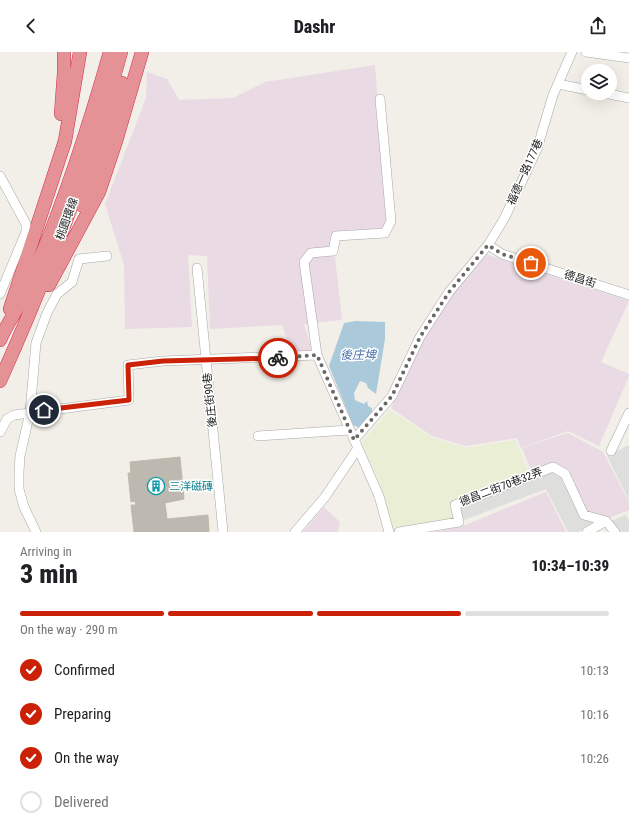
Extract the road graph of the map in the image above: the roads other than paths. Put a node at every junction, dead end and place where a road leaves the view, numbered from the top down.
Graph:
1 (64, 52) edge
2 (80, 52) edge
3 (110, 52) edge
4 (121, 52) edge
5 (130, 52) edge
6 (142, 52) edge
7 (572, 52) edge
8 (586, 52) edge
9 (629, 58) edge
10 (558, 84) junction
11 (581, 89) edge
12 (617, 96) edge
13 (629, 98) edge
14 (380, 99) dead end
15 (0, 176) edge
16 (43, 208) junction
17 (488, 245) junction
18 (67, 250) junction
19 (107, 256) dead end
20 (197, 268) dead end
21 (0, 294) edge
22 (629, 296) edge
23 (26, 323) junction
24 (1, 338) edge
25 (317, 355) junction
26 (206, 361) junction
27 (0, 381) edge
28 (30, 412) junction
29 (628, 419) edge
30 (349, 430) junction
31 (0, 432) edge
32 (258, 436) dead end
33 (356, 444) junction
34 (611, 451) dead end
35 (606, 521) junction
36 (36, 532) edge
37 (223, 532) edge
38 (295, 532) edge
39 (389, 532) edge
40 (400, 532) edge
41 (587, 532) edge
42 (615, 532) edge

1 - 16 highway
2 - 16 highway
3 - 24 highway, 桃園環線
4 - 23 highway, 桃園環線
5 - 18 highway
6 - 18 highway
7 - 10 street, 福德一路177巷
8 - 9 street
10 - 11 street
10 - 17 street, 福德一路177巷
12 - 13 street
14 - 25 street
15 - 21 street
16 - 24 highway
17 - 22 street, 德昌街
17 - 33 street, 福德一路177巷
18 - 23 highway
19 - 28 street
20 - 26 street, 後庄街90巷
23 - 27 highway, 桃園環線
25 - 26 street
25 - 30 street
26 - 28 street
26 - 37 street, 後庄街90巷
28 - 31 street
28 - 36 street
29 - 34 street
30 - 32 street
30 - 33 street
33 - 38 street, 福德一路177巷
33 - 39 street
35 - 40 street, 德昌二街70巷32弄
35 - 41 street
35 - 42 street

